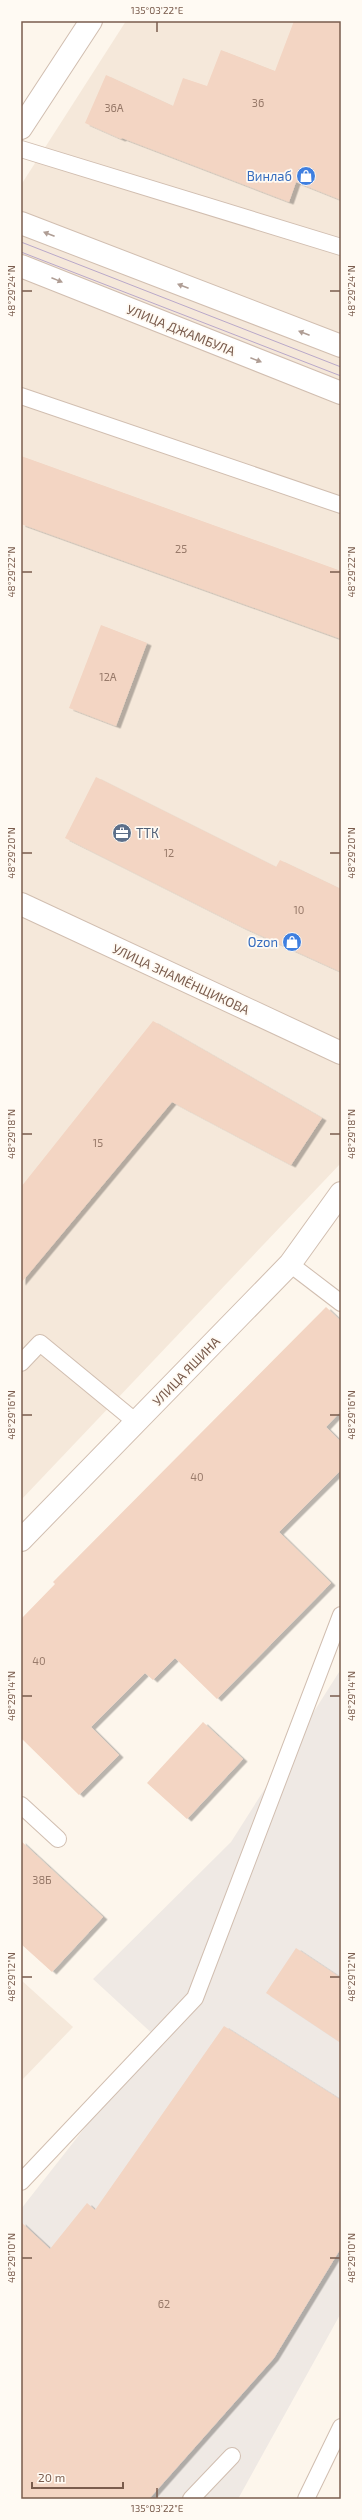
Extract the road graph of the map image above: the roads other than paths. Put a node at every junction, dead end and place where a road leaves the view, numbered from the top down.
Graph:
1 (91, 21) edge
2 (21, 128) edge
3 (21, 149) edge
4 (21, 223) edge
5 (341, 247) edge
6 (21, 266) edge
7 (341, 346) edge
8 (341, 393) edge
9 (21, 396) edge
10 (341, 505) edge
11 (21, 904) edge
12 (341, 1053) edge
13 (341, 1193) edge
14 (290, 1264) junction
15 (341, 1303) edge
16 (21, 1363) edge
17 (136, 1422) junction
18 (21, 1540) edge
19 (341, 1615) edge
20 (21, 1805) edge
21 (58, 1839) dead end
22 (21, 2182) edge
23 (341, 2427) edge
24 (232, 2456) dead end
25 (191, 2499) edge
26 (306, 2499) edge

1 - 2 street
3 - 5 lane
7 -> 4 street
6 -> 8 street, УЛИЦА ДЖАМБУЛА
9 - 10 lane
11 - 12 street, УЛИЦА ЗНАМЁНЩИКОВА
13 - 14 street, УЛИЦА ЯШИНА
14 - 15 lane
14 - 17 street, УЛИЦА ЯШИНА
16 - 17 lane
17 - 18 street, УЛИЦА ЯШИНА
19 - 22 lane
20 - 21 lane
23 - 26 lane
24 - 25 lane

